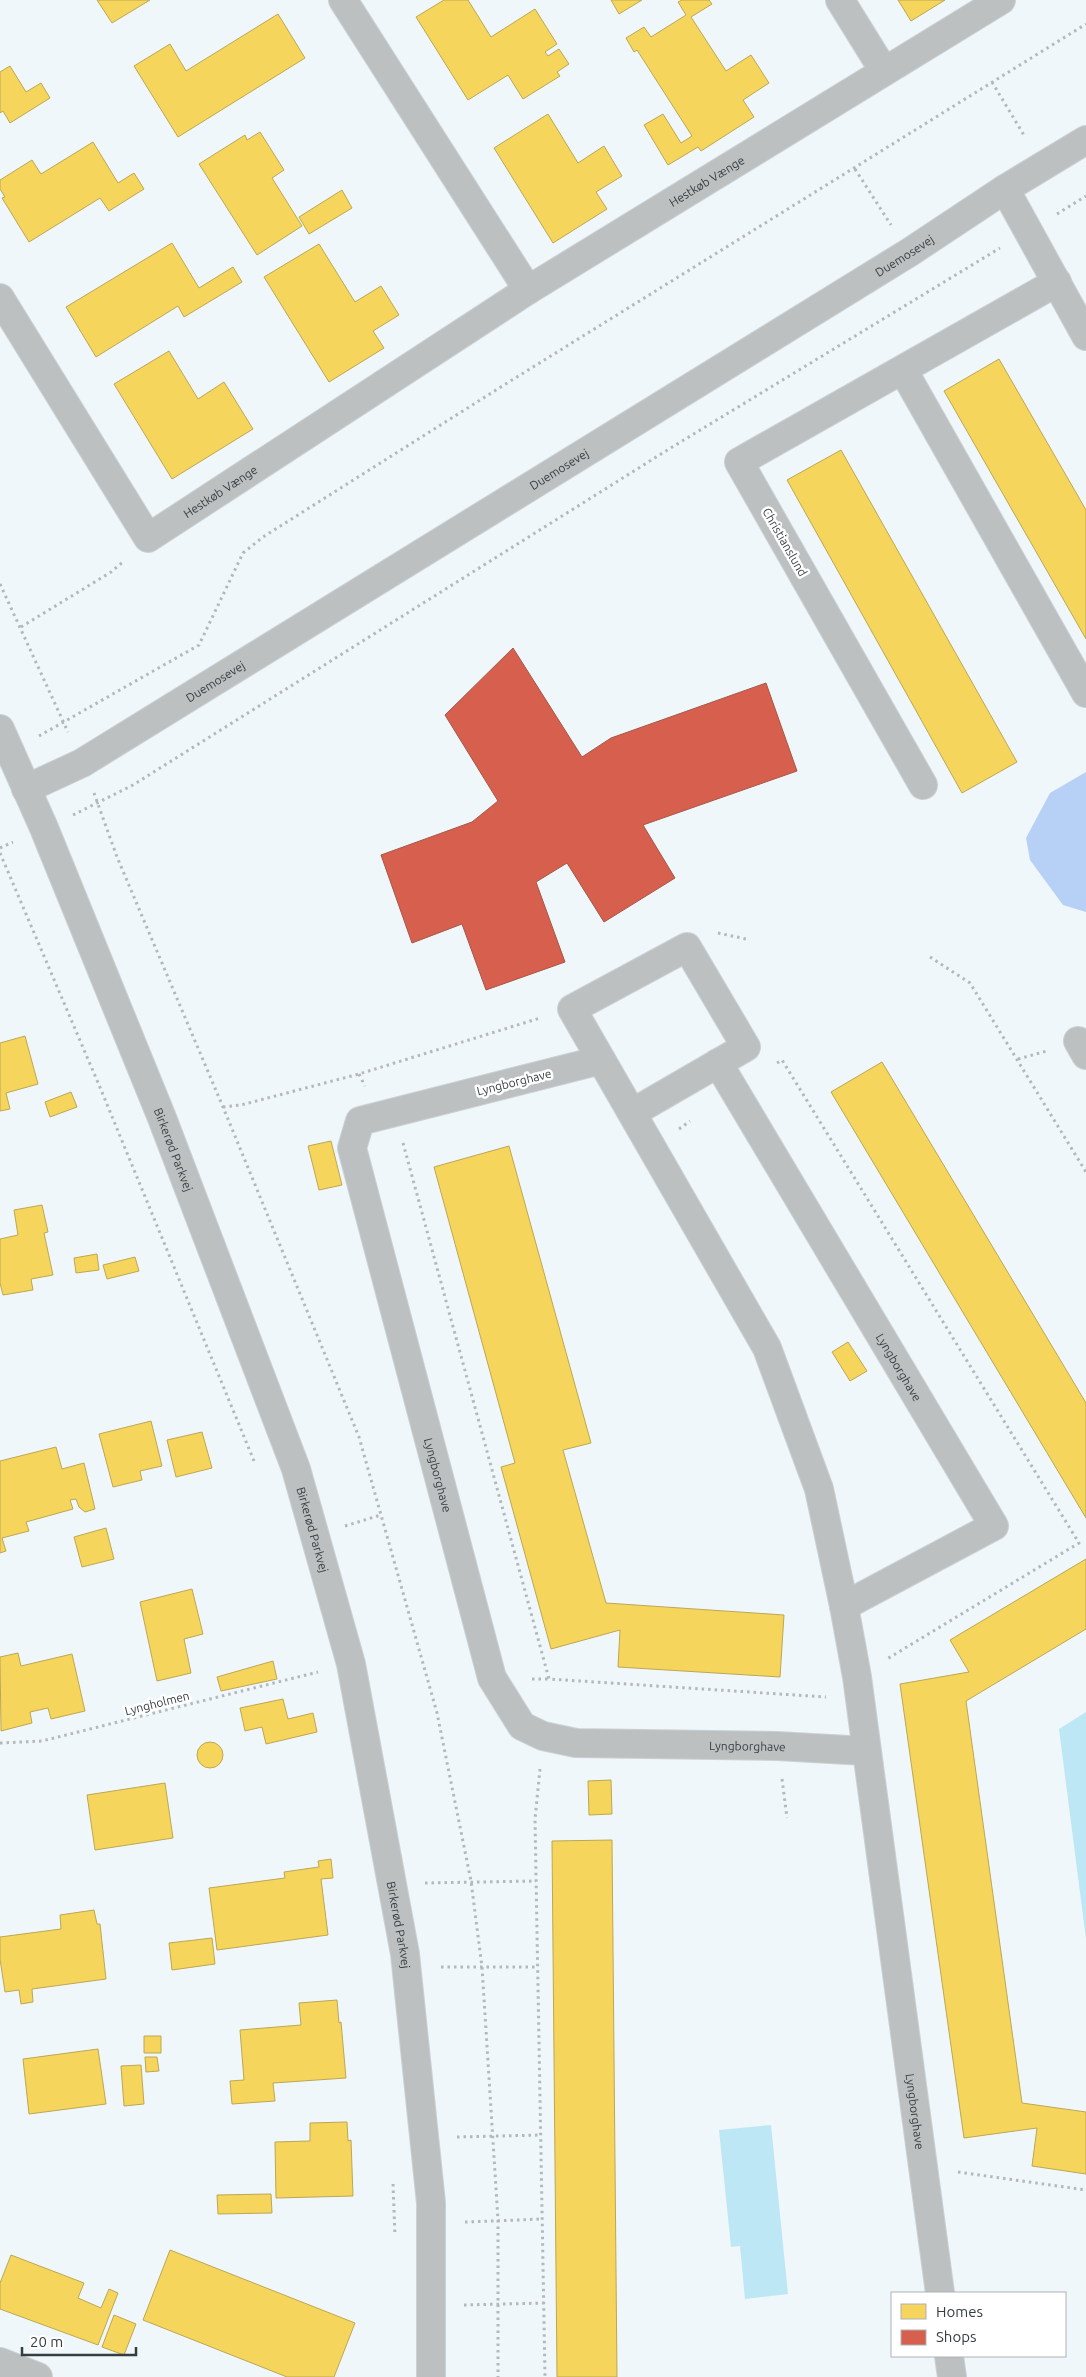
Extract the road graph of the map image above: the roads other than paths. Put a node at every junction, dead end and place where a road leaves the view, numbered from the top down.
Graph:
1 (343, 0) edge
2 (840, 0) edge
3 (1001, 0) edge
4 (884, 71) junction
5 (1086, 140) edge
6 (1005, 189) junction
7 (1057, 282) junction
8 (528, 290) junction
9 (0, 298) edge
10 (1086, 336) edge
11 (903, 370) junction
12 (1086, 693) edge
13 (0, 729) edge
14 (923, 785) dead end
15 (26, 789) junction
16 (601, 1060) junction
17 (718, 1064) junction
18 (632, 1113) junction
19 (844, 1606) junction
20 (866, 1751) junction
21 (940, 2292) edge
22 (949, 2357) edge
23 (0, 2362) edge
24 (38, 2377) edge
25 (431, 2377) edge
26 (952, 2377) edge

1 - 8 street
2 - 4 street
3 - 4 street, Hestkøb Vænge
4 - 8 street, Hestkøb Vænge
5 - 6 street, Duemosevej
6 - 7 street
6 - 15 street, Duemosevej
7 - 10 street
7 - 11 street, Christianslund
8 - 9 street, Hestkøb Vænge
11 - 12 street
11 - 14 street, Christianslund
13 - 15 street, Birkerød Parkvej
15 - 25 street, Birkerød Parkvej
16 - 17 street, Lyngborghave
16 - 18 street, Lyngborghave
16 - 20 street, Lyngborghave
17 - 18 street
17 - 19 street, Lyngborghave
18 - 19 street, Lyngborghave
19 - 20 street, Lyngborghave
20 - 21 street, Lyngborghave
22 - 26 street
23 - 24 street

